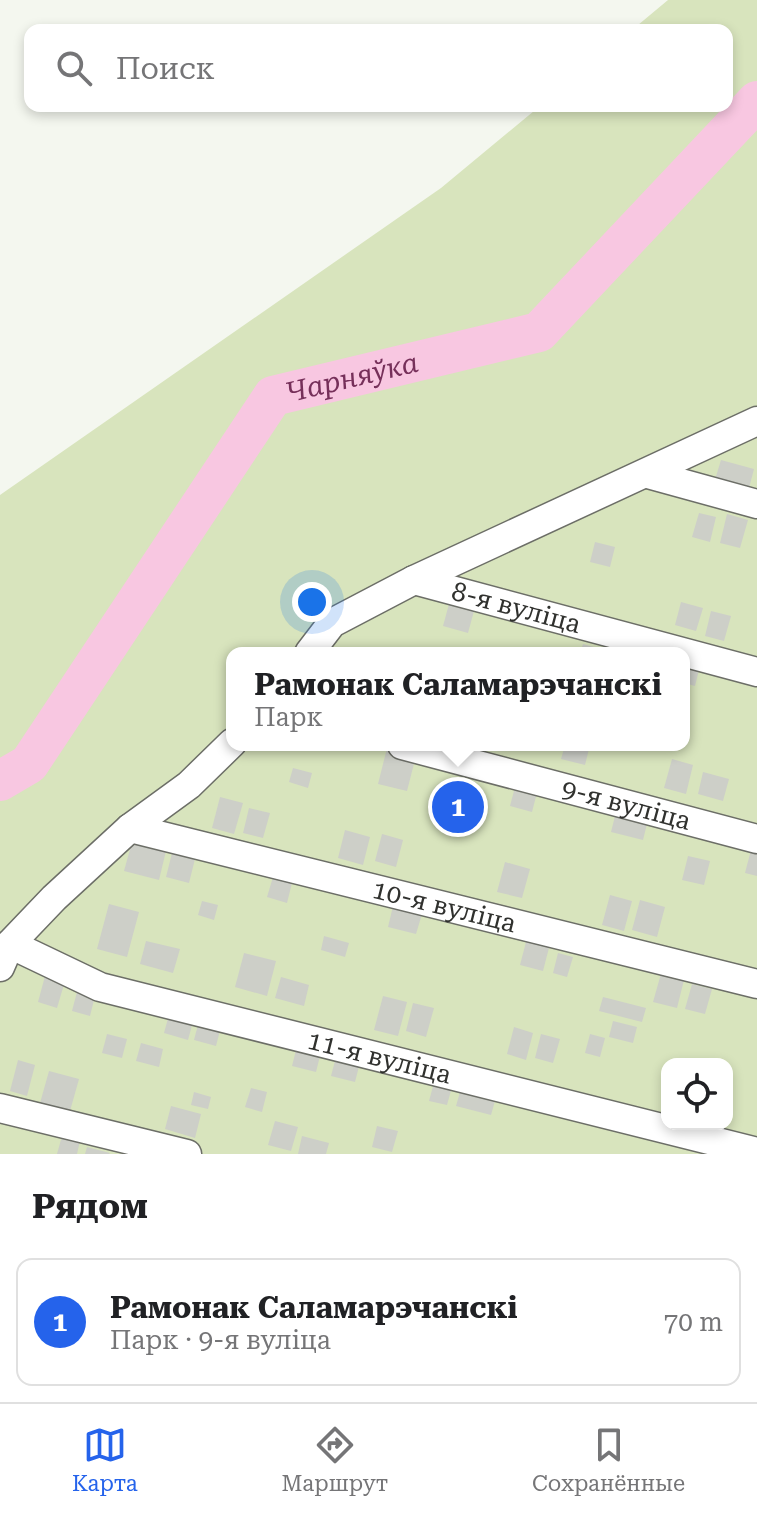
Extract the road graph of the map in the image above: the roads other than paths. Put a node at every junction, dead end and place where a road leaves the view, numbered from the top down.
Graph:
1 (757, 421) edge
2 (648, 474) junction
3 (757, 504) edge
4 (414, 580) junction
5 (314, 647) edge
6 (664, 647) edge
7 (690, 654) edge
8 (757, 672) edge
9 (226, 749) edge
10 (425, 751) edge
11 (130, 828) junction
12 (757, 839) edge
13 (5, 955) edge
14 (757, 984) edge
15 (0, 1108) edge
16 (757, 1152) edge
17 (187, 1154) edge

1 - 2 street
2 - 3 street
2 - 4 street
4 - 5 street
4 - 6 street, 8-я вуліца
7 - 8 street, 8-я вуліца
9 - 11 street
10 - 12 street, 9-я вуліца
11 - 13 street
11 - 14 street, 10-я вуліца
13 - 16 street, 11-я вуліца
15 - 17 street

